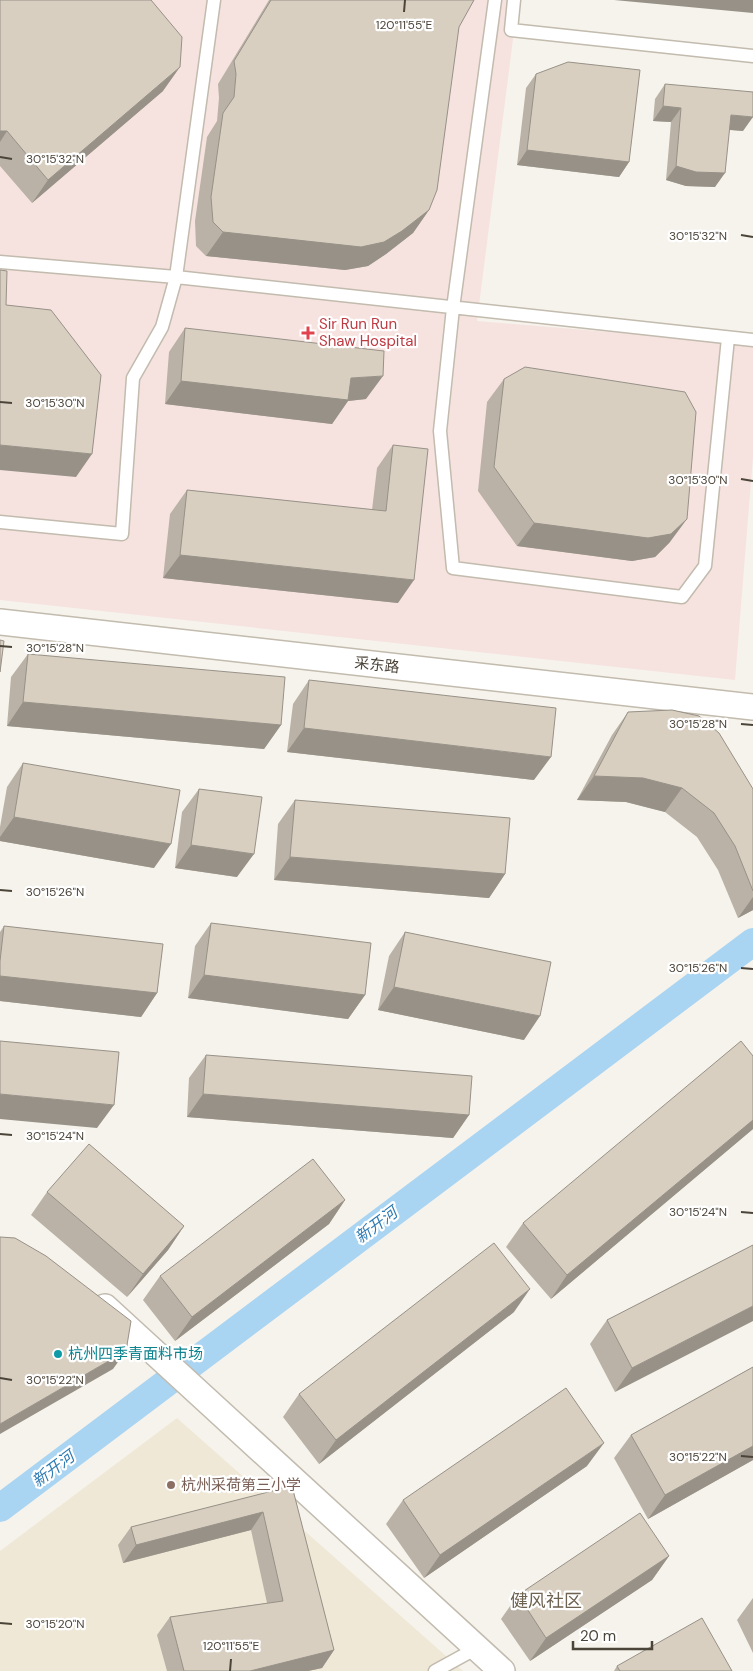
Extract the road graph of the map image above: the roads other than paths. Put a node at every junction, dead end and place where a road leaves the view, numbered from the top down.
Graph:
1 (214, 0) edge
2 (495, 0) edge
3 (514, 0) edge
4 (753, 56) edge
5 (0, 262) edge
6 (176, 278) junction
7 (453, 308) junction
8 (728, 338) junction
9 (753, 340) edge
10 (0, 522) edge
11 (0, 622) edge
12 (753, 707) edge
13 (86, 1289) edge
14 (477, 1648) junction
15 (435, 1671) edge
16 (502, 1671) edge

1 - 6 lane
2 - 7 lane
3 - 4 lane
5 - 6 lane
6 - 7 lane
6 - 10 lane
7 - 8 lane
7 - 8 lane
8 - 9 lane
11 - 12 street, 采东路
13 - 14 street
14 - 15 lane
14 - 16 street

